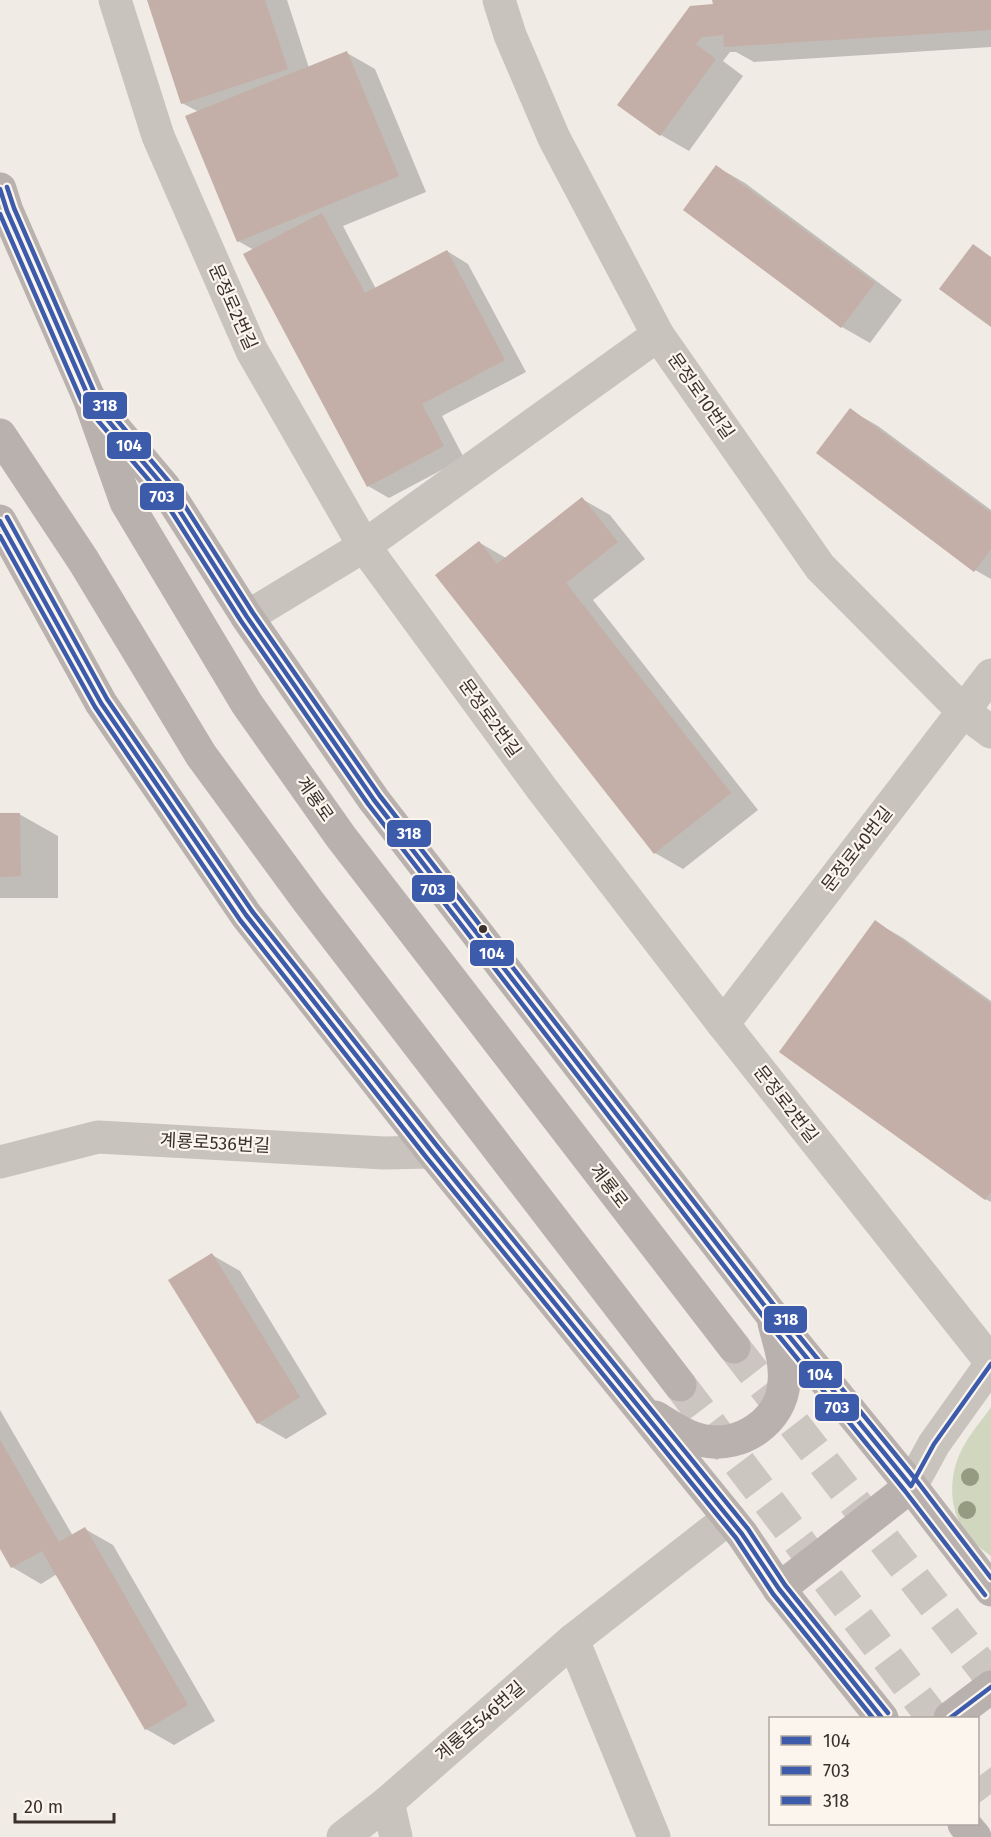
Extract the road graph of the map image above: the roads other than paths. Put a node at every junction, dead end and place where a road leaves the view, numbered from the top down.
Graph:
1 (115, 0) edge
2 (499, 0) edge
3 (0, 189) edge
4 (658, 335) junction
5 (89, 398) junction
6 (0, 435) edge
7 (0, 521) edge
8 (364, 546) junction
9 (247, 617) junction
10 (991, 675) edge
11 (963, 711) junction
12 (991, 732) edge
13 (723, 1024) junction
14 (432, 1152) junction
15 (0, 1162) edge
16 (771, 1314) junction
17 (734, 1347) tunnel mouth
18 (991, 1363) edge
19 (680, 1385) tunnel mouth
20 (643, 1411) junction
21 (911, 1486) junction
22 (729, 1518) junction
23 (779, 1589) junction
24 (991, 1590) edge
25 (573, 1640) junction
26 (991, 1687) edge
27 (880, 1717) edge
28 (953, 1717) edge
29 (388, 1802) junction
30 (965, 1825) edge
31 (343, 1837) edge
32 (396, 1837) edge
33 (654, 1837) edge
34 (975, 1837) edge

1 - 8 street, 문정로2번길
2 - 4 street, 문정로10번길
3 - 5 main road, 계룡로
4 - 8 street
4 - 11 street, 문정로10번길
5 - 9 main road
5 - 17 main road, 계룡로
6 - 19 main road
7 - 14 main road
8 - 9 street
8 - 13 street, 문정로2번길
9 - 16 main road
10 - 11 street, 문정로40번길
11 - 12 street, 문정로10번길
11 - 13 street, 문정로40번길
13 - 18 street, 문정로2번길
14 - 15 street, 계룡로536번길
14 - 20 main road
16 - 20 main road
16 - 21 main road
18 - 21 street
20 - 22 main road
21 - 23 main road
21 - 24 main road
22 - 23 main road
22 - 25 street, 계룡로546번길
23 - 27 main road
25 - 29 street, 계룡로546번길
25 - 33 street
26 - 28 main road
29 - 31 street, 계룡로546번길
29 - 32 street
30 - 34 main road

